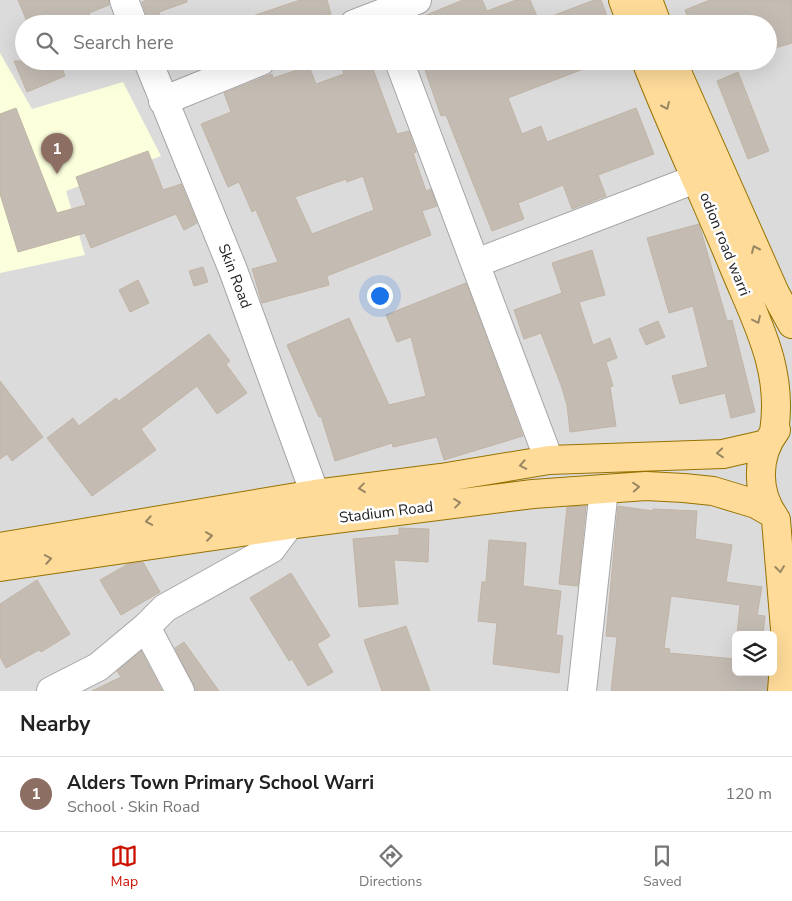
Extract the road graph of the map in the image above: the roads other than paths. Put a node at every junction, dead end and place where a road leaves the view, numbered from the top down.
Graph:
1 (124, 0) edge
2 (418, 0) edge
3 (623, 0) edge
4 (648, 0) edge
5 (380, 12) edge
6 (130, 15) edge
7 (629, 15) edge
8 (654, 15) edge
9 (151, 70) edge
10 (239, 70) edge
11 (402, 70) edge
12 (650, 70) edge
13 (676, 70) edge
14 (163, 101) junction
15 (698, 178) junction
16 (476, 263) junction
17 (792, 324) edge
18 (778, 430) edge
19 (549, 460) junction
20 (604, 489) junction
21 (315, 494) junction
22 (780, 522) edge
23 (289, 525) junction
24 (0, 548) edge
25 (0, 567) edge
26 (146, 628) junction
27 (65, 688) edge
28 (180, 691) edge
29 (582, 691) edge
30 (782, 691) edge

1 - 6 street
2 - 5 street
3 - 7 main road
4 - 8 main road
9 - 14 street, Skin Road
10 - 14 street
11 - 16 street
12 -> 15 main road, odion road warri
17 -> 13 main road, odion road warri
14 - 21 street, Skin Road
15 - 16 street
15 -> 18 main road, odion road warri
16 - 19 street
18 -> 19 main road, Stadium Road
18 - 22 main road, odion road warri
19 -> 21 main road, Stadium Road
20 -> 22 main road, Stadium Road
23 -> 20 main road, Stadium Road
20 - 29 street
21 -> 24 main road, Stadium Road
22 -> 30 main road, odion road warri
25 -> 23 main road, Stadium Road
23 - 26 street
26 - 27 street
26 - 28 street

